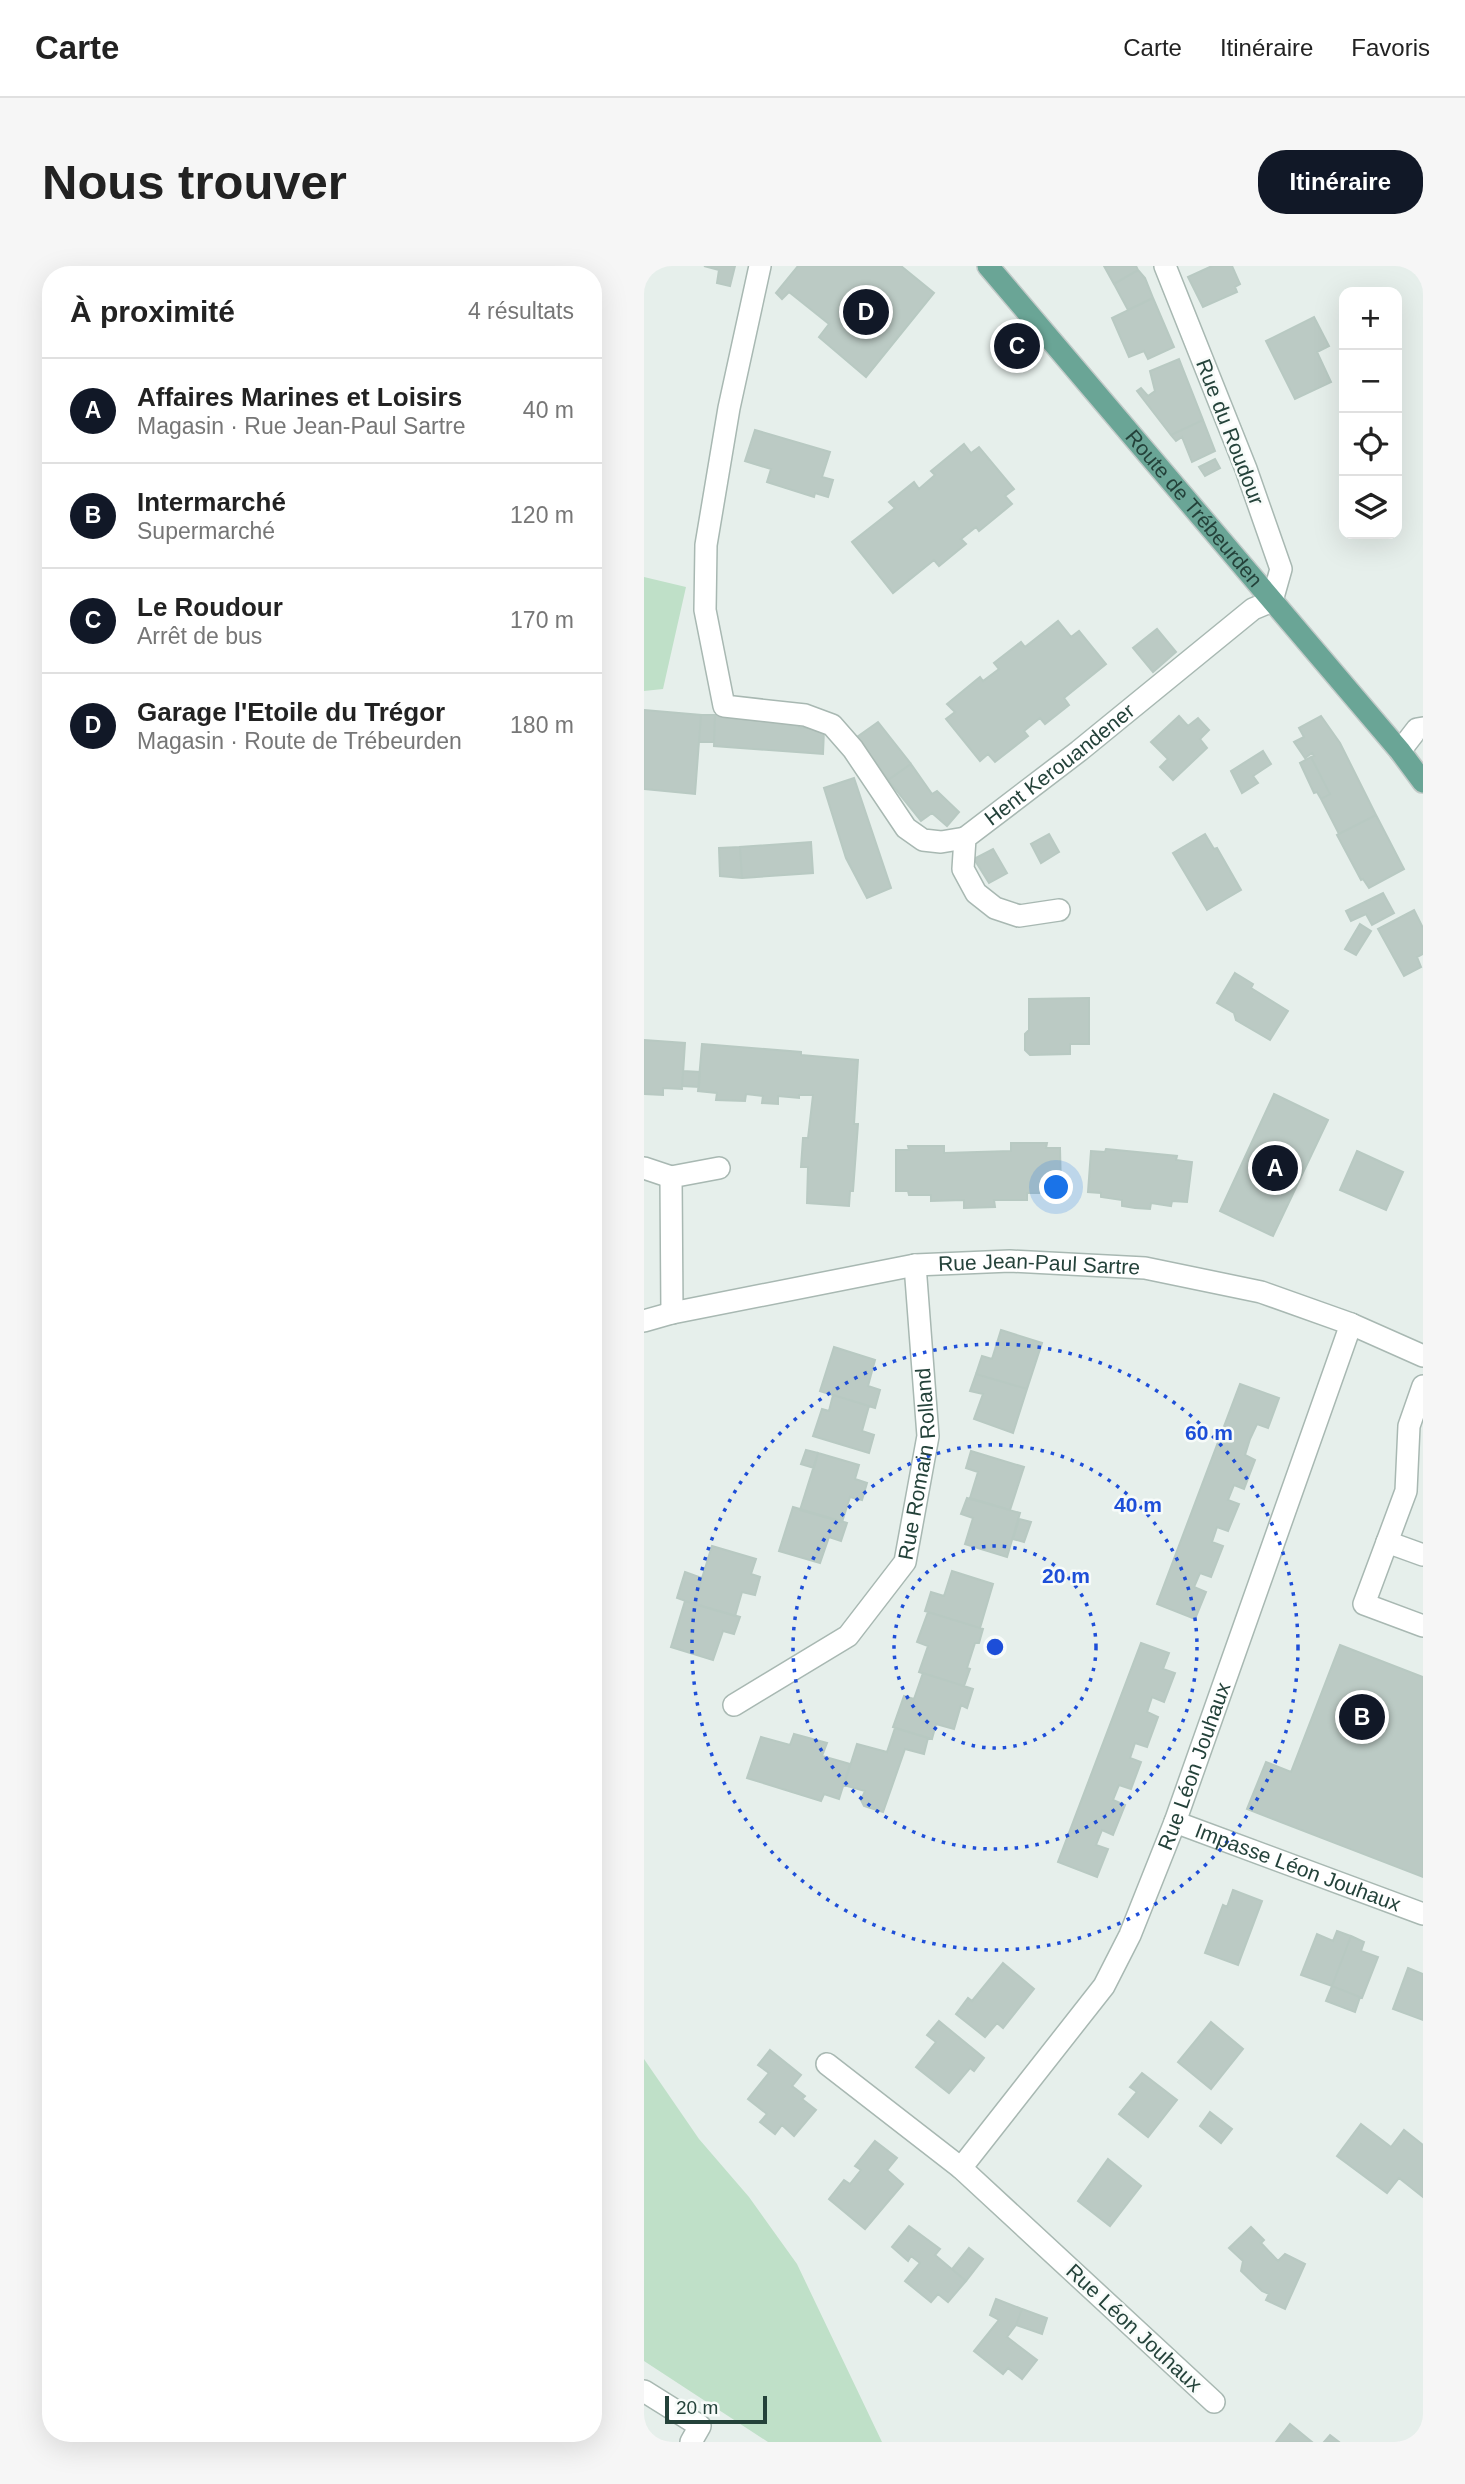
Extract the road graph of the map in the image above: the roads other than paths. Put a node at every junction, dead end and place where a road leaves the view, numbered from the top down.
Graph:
1 (760, 266) edge
2 (988, 266) edge
3 (1165, 266) edge
4 (1272, 601) junction
5 (1423, 728) edge
6 (1400, 751) junction
7 (1423, 782) edge
8 (1423, 790) edge
9 (965, 838) junction
10 (1059, 910) dead end
11 (644, 1168) edge
12 (719, 1168) dead end
13 (671, 1177) junction
14 (915, 1265) junction
15 (672, 1313) junction
16 (644, 1321) edge
17 (1351, 1324) junction
18 (1423, 1356) edge
19 (1423, 1386) edge
20 (1414, 1494) edge
21 (1387, 1542) junction
22 (1423, 1555) edge
23 (1423, 1626) edge
24 (734, 1705) dead end
25 (1175, 1822) junction
26 (1423, 1914) edge
27 (827, 2064) dead end
28 (961, 2168) junction
29 (644, 2390) edge
30 (1214, 2402) dead end
31 (691, 2442) edge

1 - 9 street
2 - 4 main road, Route de Trébeurden
3 - 4 street, Rue du Roudour
4 - 6 main road, Route de Trébeurden
4 - 9 street, Hent Kerouandener
5 - 6 street
6 - 7 main road, Route de Trébeurden
6 - 8 main road, Route de Trébeurden
9 - 10 street, Hent Kerouandener
11 - 13 street
12 - 13 street
13 - 15 street
14 - 15 street, Rue Jean-Paul Sartre
14 - 17 street, Rue Jean-Paul Sartre
14 - 24 street, Rue Romain Rolland
15 - 16 street, Rue Jean-Paul Sartre
17 - 18 street, Rue Jean-Paul Sartre
17 - 25 street, Rue Léon Jouhaux
19 - 20 street
20 - 21 street
21 - 22 street
21 - 23 street
25 - 26 street, Impasse Léon Jouhaux
25 - 28 street, Rue Léon Jouhaux
27 - 28 street, Rue Léon Jouhaux
28 - 30 street, Rue Léon Jouhaux
29 - 31 street

